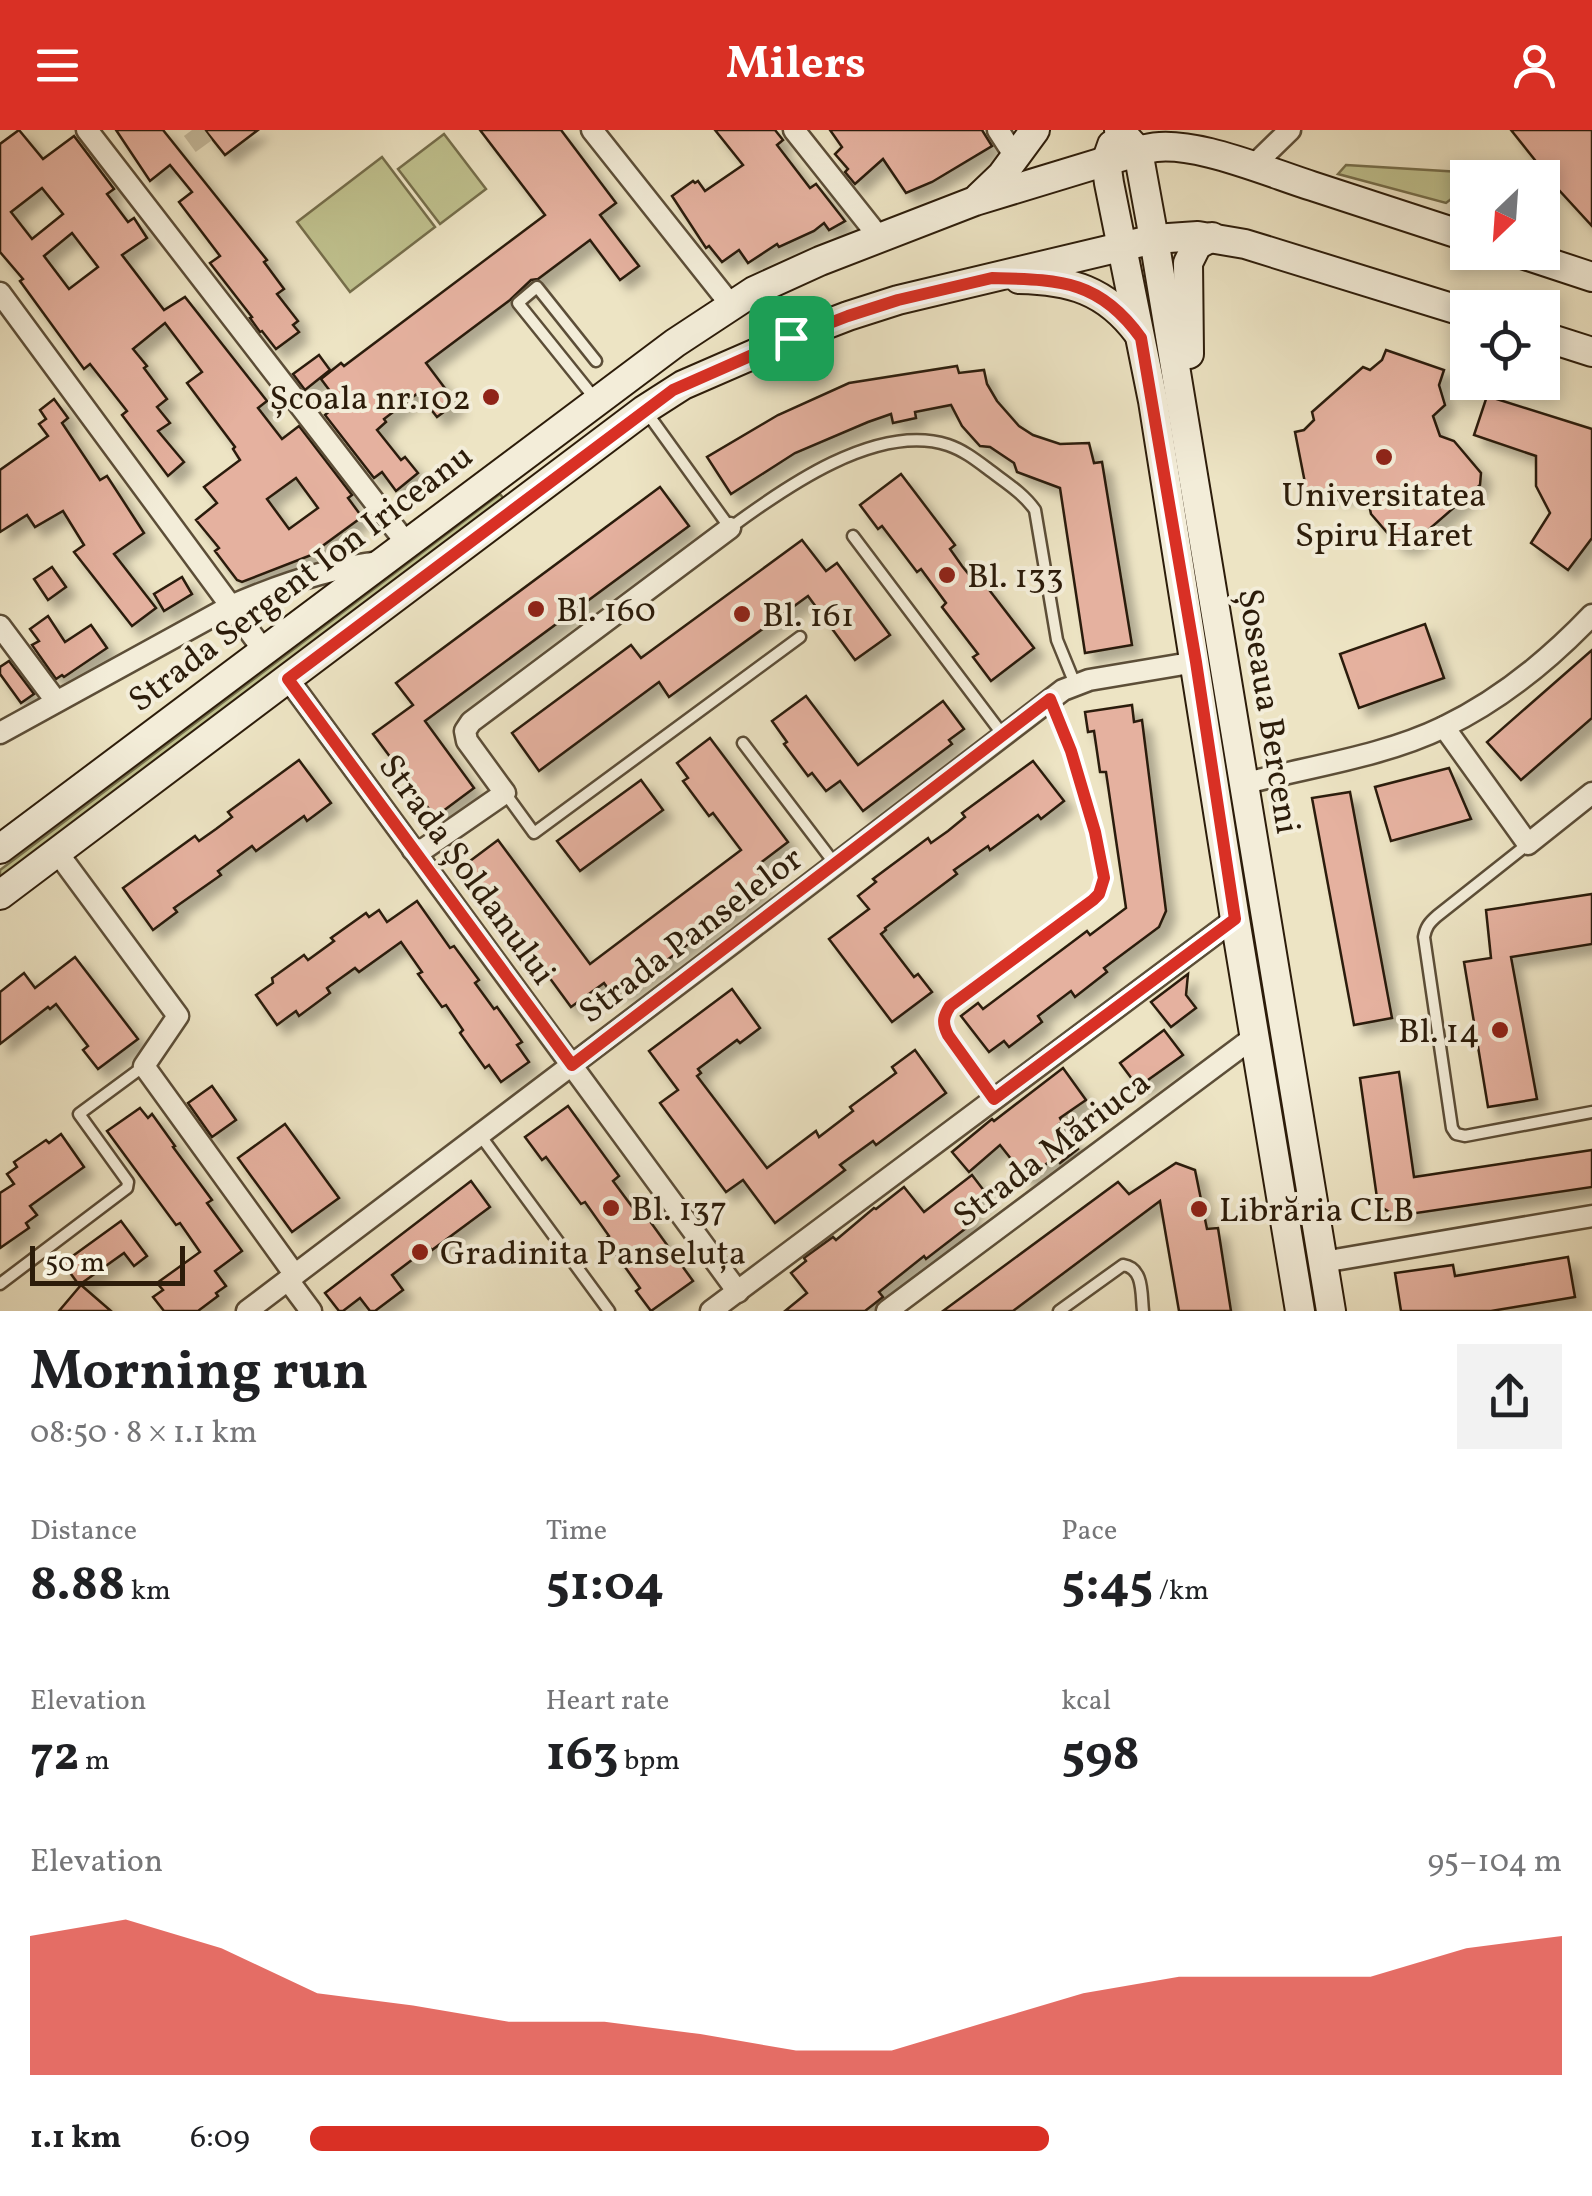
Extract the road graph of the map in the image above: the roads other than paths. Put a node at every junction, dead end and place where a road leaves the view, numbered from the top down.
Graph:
1 (88, 130) edge
2 (592, 130) edge
3 (794, 130) edge
4 (998, 130) edge
5 (1036, 130) edge
6 (1290, 130) edge
7 (1125, 137) edge
8 (1016, 158) junction
9 (1252, 167) junction
10 (1108, 172) junction
11 (975, 200) junction
12 (1127, 216) junction
13 (1450, 231) edge
14 (878, 237) junction
15 (1212, 237) junction
16 (1154, 239) junction
17 (1122, 246) junction
18 (1560, 266) edge
19 (1592, 277) edge
20 (992, 278) junction
21 (0, 293) edge
22 (731, 305) junction
23 (1450, 307) edge
24 (1141, 338) junction
25 (1560, 342) edge
26 (1592, 352) edge
27 (596, 361) dead end
28 (597, 401) junction
29 (644, 410) junction
30 (1185, 420) junction
31 (730, 528) junction
32 (853, 536) dead end
33 (407, 544) junction
34 (382, 562) junction
35 (231, 606) junction
36 (1592, 615) edge
37 (0, 626) edge
38 (800, 638) dead end
39 (264, 652) junction
40 (1210, 660) junction
41 (288, 679) junction
42 (1075, 684) junction
43 (1050, 699) junction
44 (56, 702) junction
45 (1444, 727) junction
46 (0, 733) edge
47 (1003, 734) junction
48 (743, 743) dead end
49 (1243, 784) junction
50 (505, 792) junction
51 (1592, 793) edge
52 (1528, 844) junction
53 (0, 849) edge
54 (413, 850) junction
55 (58, 852) junction
56 (835, 864) junction
57 (0, 896) edge
58 (1235, 919) junction
59 (1254, 1037) junction
60 (572, 1065) junction
61 (144, 1066) junction
62 (994, 1099) junction
63 (1592, 1112) edge
64 (480, 1135) junction
65 (1592, 1216) edge
66 (1323, 1262) junction
67 (292, 1277) junction
68 (0, 1284) edge
69 (735, 1300) edge
70 (247, 1311) edge
71 (311, 1311) edge
72 (609, 1311) edge
73 (712, 1311) edge
74 (887, 1311) edge
75 (1059, 1311) edge
76 (1144, 1311) edge
77 (1300, 1311) edge
78 (1331, 1311) edge

1 - 33 street
2 - 22 street
3 - 14 street
4 - 8 street
5 - 8 main road
6 - 9 street
7 - 9 main road
7 - 10 main road
7 - 12 main road
7 - 16 main road, Șoseaua Berceni
8 - 11 main road
9 - 13 main road
10 - 11 main road, Strada Sergent Ion Iriceanu
10 - 12 main road
10 - 17 main road, Șoseaua Berceni
11 - 14 main road, Strada Sergent Ion Iriceanu
12 - 16 main road
12 - 17 main road
14 - 22 main road, Strada Sergent Ion Iriceanu
15 - 16 main road, Strada Sergent Ion Iriceanu
15 - 23 main road, Strada Sergent Ion Iriceanu
15 - 30 main road
16 - 17 main road, Strada Sergent Ion Iriceanu
16 - 30 main road, Șoseaua Berceni
17 - 20 main road, Strada Sergent Ion Iriceanu
17 - 24 main road, Șoseaua Berceni
18 - 19 main road
20 - 24 main road
20 - 29 main road, Strada Sergent Ion Iriceanu
21 - 35 street
22 - 28 main road, Strada Sergent Ion Iriceanu
24 - 40 main road, Șoseaua Berceni
25 - 26 main road
27 - 28 lane
28 - 33 main road, Strada Sergent Ion Iriceanu
29 - 31 lane
29 - 41 main road, Strada Sergent Ion Iriceanu
30 - 40 main road, Șoseaua Berceni
31 - 42 lane
31 - 50 street
32 - 47 lane
33 - 34 main road, Strada Sergent Ion Iriceanu
34 - 35 street
34 - 39 main road, Strada Sergent Ion Iriceanu
35 - 39 street
35 - 44 street
36 - 45 street
37 - 44 street
38 - 50 lane
39 - 53 main road, Strada Sergent Ion Iriceanu
40 - 42 street, Strada Panselelor
40 - 49 main road, Șoseaua Berceni
40 - 58 main road, Șoseaua Berceni
41 - 54 street, Strada Șoldanului
41 - 55 main road, Strada Sergent Ion Iriceanu
42 - 43 street, Strada Panselelor
43 - 47 street, Strada Panselelor
43 - 62 lane
44 - 46 street
45 - 49 street
45 - 52 street
47 - 56 street, Strada Panselelor
48 - 56 lane
49 - 66 main road, Șoseaua Berceni
50 - 54 street
51 - 52 street
52 - 63 lane
54 - 60 street, Strada Șoldanului
55 - 57 main road, Strada Sergent Ion Iriceanu
55 - 61 street
56 - 60 street, Strada Panselelor
58 - 59 main road, Șoseaua Berceni
58 - 62 street
59 - 74 street, Strada Măriuca
59 - 77 main road, Șoseaua Berceni
60 - 64 street, Strada Panselelor
60 - 69 street, Strada Șoldanului
61 - 67 street
61 - 68 lane
62 - 69 street
64 - 67 street, Strada Panselelor
64 - 72 lane
65 - 66 street
66 - 78 main road, Șoseaua Berceni
67 - 70 street, Strada Panselelor
67 - 71 street
69 - 73 street
75 - 76 lane

